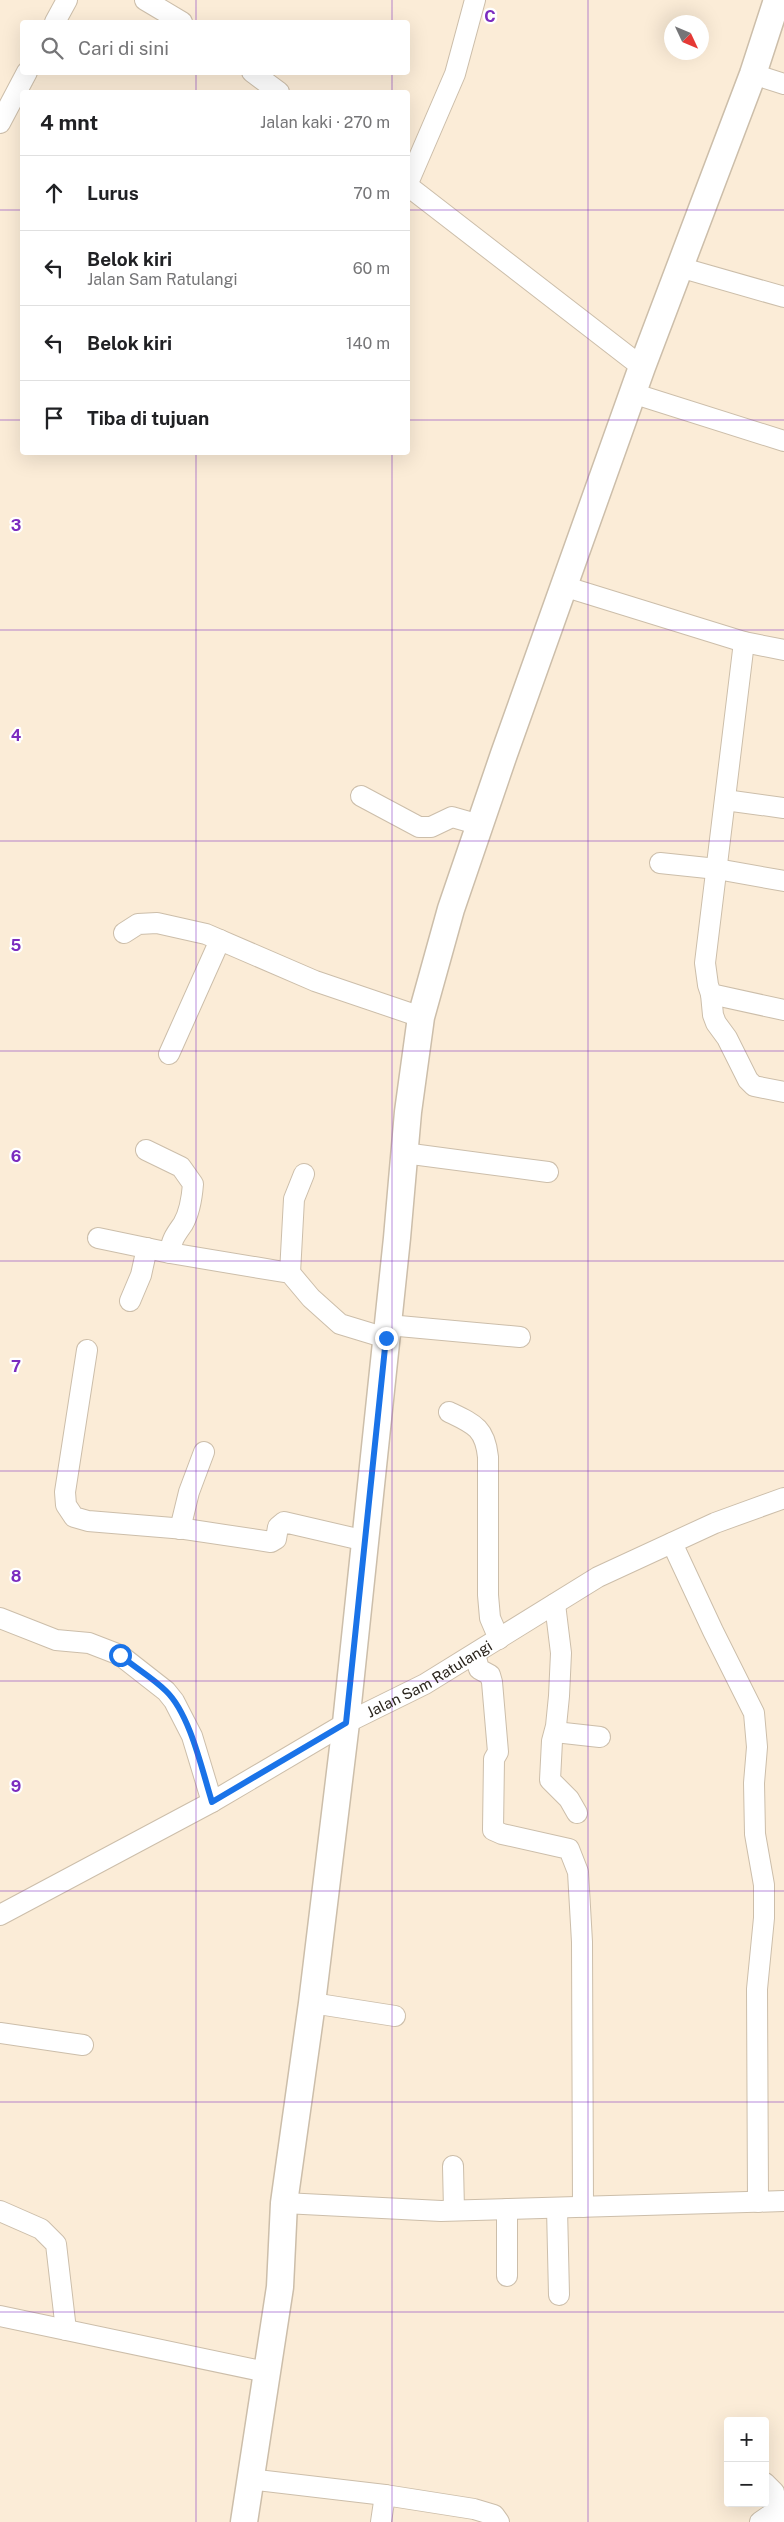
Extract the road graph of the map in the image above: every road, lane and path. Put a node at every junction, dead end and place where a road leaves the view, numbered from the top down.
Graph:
1 (67, 0) edge
2 (145, 0) edge
3 (475, 0) edge
4 (777, 0) edge
5 (55, 20) edge
6 (179, 20) edge
7 (753, 74) junction
8 (25, 75) edge
9 (256, 75) edge
10 (784, 84) edge
11 (277, 90) edge
12 (0, 123) edge
13 (410, 180) edge
14 (410, 187) edge
15 (679, 267) junction
16 (784, 297) edge
17 (642, 367) junction
18 (632, 393) junction
19 (784, 441) edge
20 (563, 586) junction
21 (744, 642) junction
22 (784, 650) edge
23 (361, 796) dead end
24 (725, 800) junction
25 (784, 808) edge
26 (480, 824) junction
27 (660, 863) dead end
28 (717, 869) junction
29 (784, 881) edge
30 (124, 933) dead end
31 (220, 940) junction
32 (711, 994) junction
33 (784, 1010) edge
34 (421, 1018) junction
35 (784, 1024) edge
36 (169, 1054) dead end
37 (784, 1092) edge
38 (146, 1150) dead end
39 (404, 1152) junction
40 (548, 1172) dead end
41 (304, 1174) dead end
42 (98, 1238) dead end
43 (147, 1248) junction
44 (170, 1253) junction
45 (290, 1273) junction
46 (130, 1301) dead end
47 (387, 1331) junction
48 (520, 1337) dead end
49 (87, 1350) dead end
50 (449, 1412) dead end
51 (204, 1452) dead end
52 (784, 1498) edge
53 (180, 1529) junction
54 (366, 1542) junction
55 (672, 1543) junction
56 (555, 1604) junction
57 (0, 1618) edge
58 (499, 1639) junction
59 (475, 1654) junction
60 (346, 1723) junction
61 (555, 1732) junction
62 (600, 1737) dead end
63 (212, 1802) junction
64 (577, 1813) dead end
65 (0, 1916) edge
66 (312, 2003) junction
67 (395, 2016) dead end
68 (0, 2032) edge
69 (83, 2045) dead end
70 (453, 2166) dead end
71 (284, 2203) junction
72 (776, 2204) edge
73 (583, 2207) junction
74 (557, 2208) junction
75 (507, 2209) junction
76 (454, 2210) junction
77 (0, 2211) edge
78 (507, 2276) dead end
79 (559, 2295) dead end
80 (0, 2316) edge
81 (66, 2330) junction
82 (266, 2372) junction
83 (249, 2479) junction
84 (769, 2486) edge
85 (385, 2495) junction
86 (773, 2516) edge
87 (244, 2522) edge
88 (380, 2522) edge
89 (498, 2522) edge

1 - 5 street
2 - 6 street
3 - 13 street
4 - 7 main road
7 - 10 street
7 - 15 main road
8 - 12 street
9 - 11 street
14 - 17 street
15 - 16 street
15 - 17 main road
17 - 18 main road
18 - 19 street
18 - 20 main road
20 - 21 street
20 - 26 main road
21 - 22 street
21 - 24 street
23 - 26 street
24 - 25 street
24 - 28 street
26 - 34 main road
27 - 28 street
28 - 29 street
28 - 32 street
30 - 31 street
31 - 34 street
31 - 36 street
32 - 33 street
32 - 37 street
33 - 35 street
34 - 39 main road
38 - 44 street
39 - 40 street
39 - 47 main road
41 - 45 street
42 - 43 street
43 - 44 street
43 - 46 street
44 - 45 street
45 - 47 street
47 - 48 street
47 - 54 main road
49 - 53 street
50 - 58 street
51 - 53 street
52 - 55 street, Jalan Sam Ratulangi
53 - 54 street
54 - 60 main road
55 - 56 street, Jalan Sam Ratulangi
55 - 72 street
56 - 58 street, Jalan Sam Ratulangi
56 - 61 street
57 - 63 street
58 - 59 street, Jalan Sam Ratulangi
59 - 60 street, Jalan Sam Ratulangi
59 - 73 street
60 - 63 street, Jalan Sam Ratulangi
60 - 66 main road
61 - 62 street
61 - 64 street
63 - 65 street, Jalan Sam Ratulangi
66 - 67 street
66 - 71 main road
68 - 69 street
70 - 76 street
71 - 76 street
71 - 82 main road
72 - 73 street
73 - 74 street
74 - 75 street
74 - 79 street
75 - 76 street
75 - 78 street
77 - 81 street
80 - 81 street
81 - 82 street
82 - 83 main road
83 - 85 street
83 - 87 main road
84 - 86 street
85 - 88 street
85 - 89 street

